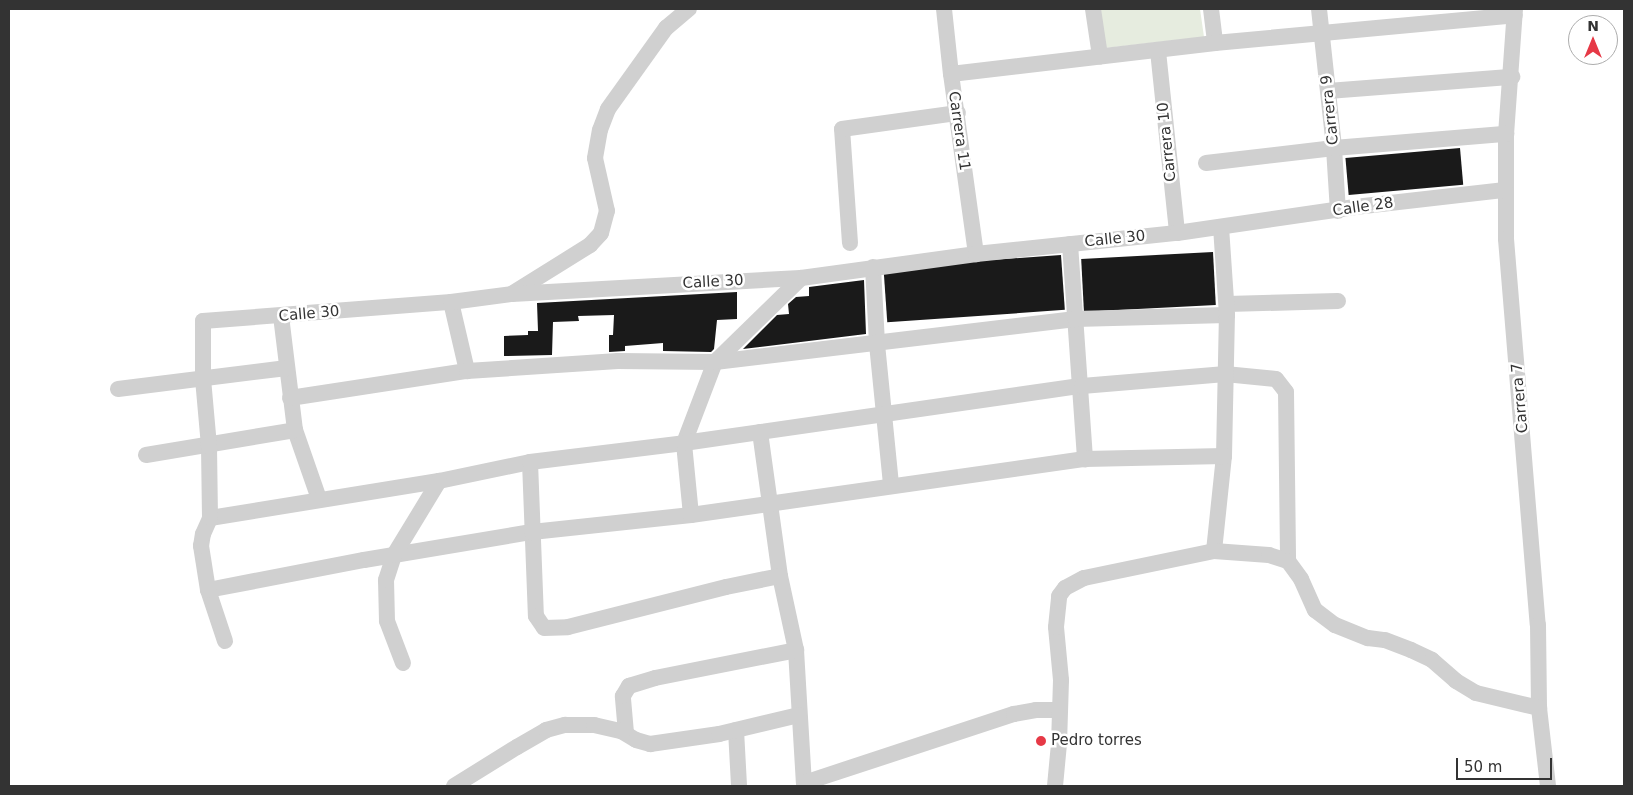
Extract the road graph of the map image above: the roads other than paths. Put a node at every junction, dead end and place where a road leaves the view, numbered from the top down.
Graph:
1 (689, 9) edge
2 (944, 9) edge
3 (1094, 9) edge
4 (1211, 9) edge
5 (1319, 9) edge
6 (1515, 12) edge
7 (1322, 32) junction
8 (1215, 43) junction
9 (1158, 51) junction
10 (1100, 56) junction
11 (951, 74) junction
12 (1512, 77) junction
13 (1328, 91) junction
14 (958, 113) junction
15 (1506, 134) junction
16 (1334, 148) junction
17 (1206, 163) dead end
18 (1505, 190) junction
19 (1338, 210) junction
20 (1221, 227) junction
21 (1177, 233) junction
22 (850, 242) dead end
23 (1070, 244) junction
24 (976, 254) junction
25 (873, 268) junction
26 (801, 278) junction
27 (512, 294) junction
28 (1338, 301) dead end
29 (451, 302) junction
30 (1227, 310) junction
31 (281, 316) junction
32 (1075, 320) junction
33 (877, 344) junction
34 (715, 362) junction
35 (287, 368) junction
36 (467, 371) junction
37 (1225, 374) junction
38 (203, 379) junction
39 (1082, 386) junction
40 (118, 389) dead end
41 (290, 398) junction
42 (883, 414) junction
43 (295, 430) junction
44 (760, 432) junction
45 (684, 443) junction
46 (209, 446) junction
47 (146, 455) dead end
48 (1224, 456) junction
49 (1085, 459) junction
50 (530, 462) junction
51 (439, 481) junction
52 (891, 485) junction
53 (319, 500) junction
54 (769, 504) junction
55 (690, 515) junction
56 (210, 518) junction
57 (532, 532) junction
58 (1214, 551) junction
59 (394, 555) junction
60 (1288, 561) junction
61 (780, 576) junction
62 (208, 590) junction
63 (225, 641) dead end
64 (796, 650) junction
65 (403, 663) dead end
66 (1539, 708) junction
67 (1060, 710) junction
68 (799, 715) junction
69 (736, 730) junction
70 (626, 733) junction
71 (454, 786) edge
72 (739, 786) edge
73 (1055, 786) edge
74 (1548, 786) edge

1 - 27 street
2 - 11 street, Carrera 11
3 - 10 street
4 - 8 street
5 - 7 street, Carrera 9
6 - 7 street
6 - 12 street, Carrera 7
7 - 8 street
7 - 13 street, Carrera 9
8 - 9 street
9 - 10 street
9 - 21 street, Carrera 10
10 - 11 street
11 - 14 street, Carrera 11
12 - 13 street
12 - 15 street, Carrera 7
13 - 16 street, Carrera 9
14 - 22 street
14 - 24 street, Carrera 11
15 - 16 street
15 - 18 street, Carrera 7
16 - 17 street
16 - 19 street, Carrera 9
18 - 19 street, Calle 28
18 - 66 street, Carrera 7
19 - 20 street, Calle 28
20 - 21 street, Calle 30
20 - 30 street
21 - 23 street, Calle 30
23 - 24 street, Calle 30
23 - 32 street
24 - 25 street, Calle 30
25 - 26 street, Calle 30
25 - 33 street
26 - 27 street, Calle 30
26 - 34 street
27 - 29 street, Calle 30
28 - 30 street
29 - 31 street, Calle 30
29 - 36 street
30 - 32 street
30 - 37 street
31 - 35 street
31 - 38 street, Calle 30
32 - 33 street
32 - 39 street
33 - 34 street
33 - 42 street
34 - 36 street
34 - 45 street
35 - 38 street
35 - 41 street
36 - 41 street
37 - 39 street
37 - 48 street
37 - 60 street
38 - 40 street
38 - 46 street
39 - 42 street
39 - 49 street
41 - 43 street
42 - 44 street
42 - 52 street
43 - 46 street
43 - 53 street
44 - 45 street
44 - 54 street
45 - 50 street
45 - 55 street
46 - 47 street
46 - 56 street
48 - 49 street
48 - 58 street
49 - 52 street
50 - 51 street
50 - 57 street
51 - 53 street
51 - 59 street
52 - 54 street
53 - 56 street
54 - 55 street
54 - 61 street
55 - 57 street
56 - 62 street
57 - 59 street
57 - 61 street
58 - 60 street
58 - 67 street
59 - 62 street
59 - 65 street
60 - 66 street
61 - 64 street
62 - 63 street
64 - 68 street
64 - 70 street
66 - 74 street, Carrera 7
67 - 68 street
67 - 73 street
68 - 69 street
69 - 70 street
69 - 72 street
70 - 71 street

